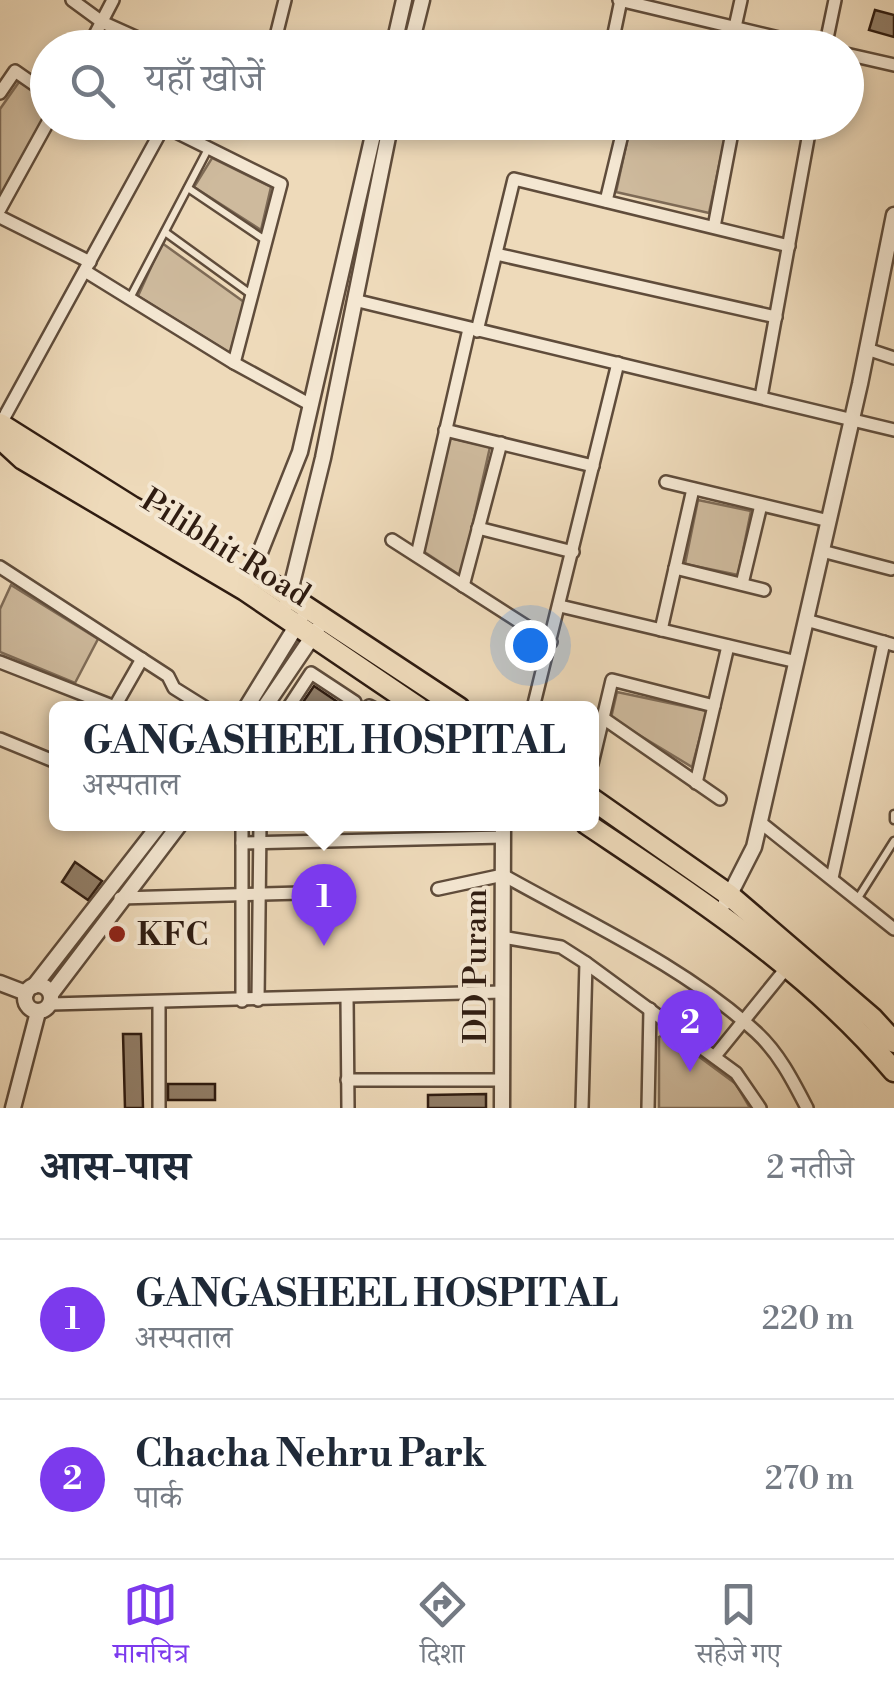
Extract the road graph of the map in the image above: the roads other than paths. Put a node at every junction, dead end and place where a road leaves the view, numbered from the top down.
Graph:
1 (72, 0) edge
2 (113, 0) edge
3 (285, 0) edge
4 (404, 0) edge
5 (422, 0) edge
6 (620, 0) edge
7 (741, 0) edge
8 (835, 0) edge
9 (658, 4) edge
10 (102, 22) junction
11 (735, 27) junction
12 (98, 30) edge
13 (120, 30) edge
14 (278, 30) edge
15 (397, 30) edge
16 (414, 30) edge
17 (614, 30) edge
18 (748, 30) edge
19 (828, 30) edge
20 (864, 58) edge
21 (894, 65) edge
22 (30, 81) edge
23 (0, 93) edge
24 (39, 140) edge
25 (156, 140) edge
26 (194, 140) edge
27 (372, 140) edge
28 (388, 140) edge
29 (621, 140) edge
30 (731, 140) edge
31 (808, 140) edge
32 (209, 148) junction
33 (188, 188) junction
34 (606, 201) junction
35 (0, 213) edge
36 (894, 215) edge
37 (714, 228) junction
38 (165, 232) junction
39 (266, 240) junction
40 (789, 246) junction
41 (496, 254) junction
42 (88, 266) junction
43 (252, 295) junction
44 (130, 299) junction
45 (354, 300) junction
46 (776, 318) junction
47 (473, 330) junction
48 (867, 350) junction
49 (894, 358) edge
50 (234, 364) junction
51 (618, 364) junction
52 (761, 397) junction
53 (311, 405) junction
54 (852, 418) junction
55 (0, 425) edge
56 (446, 430) junction
57 (894, 430) edge
58 (0, 438) edge
59 (500, 443) junction
60 (593, 466) junction
61 (666, 482) dead end
62 (693, 489) junction
63 (761, 505) junction
64 (829, 521) junction
65 (478, 528) junction
66 (392, 540) dead end
67 (822, 551) junction
68 (573, 552) junction
69 (416, 556) junction
70 (675, 568) junction
71 (3, 569) edge
72 (891, 569) dead end
73 (249, 581) junction
74 (742, 584) junction
75 (0, 586) edge
76 (463, 586) junction
77 (764, 590) dead end
78 (560, 606) junction
79 (302, 617) junction
80 (806, 620) junction
81 (661, 630) junction
82 (552, 642) junction
83 (889, 644) edge
84 (728, 646) junction
85 (142, 659) junction
86 (0, 662) edge
87 (796, 662) junction
88 (97, 701) edge
89 (118, 701) edge
90 (197, 701) edge
91 (250, 701) edge
92 (267, 701) edge
93 (292, 701) edge
94 (353, 701) edge
95 (410, 701) edge
96 (447, 701) edge
97 (534, 701) edge
98 (714, 706) junction
99 (603, 718) junction
100 (599, 735) edge
101 (0, 739) edge
102 (49, 759) edge
103 (696, 783) junction
104 (720, 799) dead end
105 (599, 804) edge
106 (760, 822) junction
107 (154, 831) edge
108 (174, 831) edge
109 (242, 831) edge
110 (260, 831) edge
111 (483, 831) edge
112 (503, 831) edge
113 (599, 831) edge
114 (894, 841) edge
115 (260, 842) junction
116 (242, 843) junction
117 (502, 876) junction
118 (832, 878) junction
119 (438, 889) dead end
120 (338, 892) dead end
121 (259, 893) junction
122 (243, 894) junction
123 (120, 898) junction
124 (857, 899) junction
125 (725, 903) junction
126 (894, 930) edge
127 (502, 937) junction
128 (586, 963) junction
129 (788, 966) junction
130 (0, 983) edge
131 (30, 989) junction
132 (502, 992) junction
133 (347, 997) junction
134 (258, 1000) junction
135 (242, 1001) junction
136 (46, 1003) junction
137 (159, 1004) junction
138 (650, 1008) junction
139 (742, 1022) junction
140 (894, 1042) edge
141 (715, 1056) junction
142 (894, 1071) edge
143 (348, 1080) junction
144 (502, 1080) junction
145 (13, 1108) edge
146 (159, 1108) edge
147 (348, 1108) edge
148 (502, 1108) edge
149 (582, 1108) edge
150 (648, 1108) edge
151 (760, 1108) edge
152 (808, 1108) edge

1 - 10 street
2 - 10 street
3 - 14 street
4 - 15 street
5 - 16 street
6 - 9 street
6 - 17 street
7 - 11 street
8 - 19 street
9 - 11 street
10 - 12 street
10 - 13 street
11 - 18 street
20 - 21 street
22 - 23 street
24 - 35 street
25 - 42 street
26 - 32 street
27 - 53 street
28 - 45 street
29 - 34 street
30 - 37 street
31 - 40 street
32 - 33 lane
32 - 39 street
33 - 38 lane
33 - 39 lane
34 - 37 street
34 - 41 street
35 - 42 street
36 - 48 street
37 - 40 street
38 - 43 lane
38 - 44 lane
39 - 43 street
40 - 46 street
41 - 46 street
41 - 47 street
42 - 44 street
42 - 55 street
43 - 50 street
44 - 50 street
45 - 47 street
45 - 79 street
46 - 52 street
47 - 51 street
47 - 56 street
48 - 49 street
48 - 54 street
50 - 53 street
51 - 52 street
51 - 60 street
52 - 54 street
53 - 73 street
54 - 57 street
54 - 64 street
55 - 73 highway
56 - 59 street
56 - 69 street
58 - 73 highway, Pilibhit Road
59 - 60 street
59 - 65 street
60 - 68 street
61 - 62 street
62 - 63 street
62 - 70 street
63 - 64 street
63 - 74 street
64 - 67 street
65 - 68 street
65 - 76 street
66 - 69 street
67 - 72 street
67 - 80 street
68 - 78 street
69 - 76 street
70 - 74 street
70 - 81 street
71 - 75 street
71 - 85 street
73 - 79 highway, Pilibhit Road
74 - 77 street
76 - 82 street
78 - 81 street
78 - 82 street
79 - 91 street
79 - 92 street
79 - 95 highway, Pilibhit Road
79 - 96 highway
80 - 83 street
80 - 87 street
81 - 84 street
82 - 97 street
83 - 118 street
84 - 87 street
84 - 98 street
85 - 89 street
85 - 90 street
86 - 88 street
87 - 106 street
93 - 94 street
98 - 99 street
98 - 103 street
99 - 100 street
99 - 103 street
101 - 102 street
103 - 104 street
105 - 125 highway
106 - 118 street
106 - 125 street
107 - 131 street
108 - 123 street
109 - 116 street
110 - 115 street
111 - 115 street
112 - 117 street, DD Puram
113 - 125 highway
114 - 124 lane
115 - 116 street
115 - 121 street
116 - 122 street
117 - 119 street
117 - 127 street, DD Puram
117 - 139 street
118 - 124 street
120 - 121 street
121 - 122 street
121 - 134 street
122 - 123 street
122 - 135 street
123 - 136 street
124 - 126 street
125 - 129 highway
125 - 140 highway
127 - 128 street
127 - 132 street, DD Puram
128 - 138 street
128 - 149 street
129 - 139 street
129 - 142 highway
130 - 131 street
131 - 136 street
131 - 136 street
132 - 133 street
132 - 144 street, DD Puram
133 - 134 street
133 - 143 street
134 - 135 street
135 - 137 street
136 - 137 street
136 - 145 street
137 - 146 street
138 - 141 street
138 - 150 street
139 - 141 street
139 - 152 street
141 - 151 street
143 - 144 street
143 - 147 street
144 - 148 street, DD Puram

